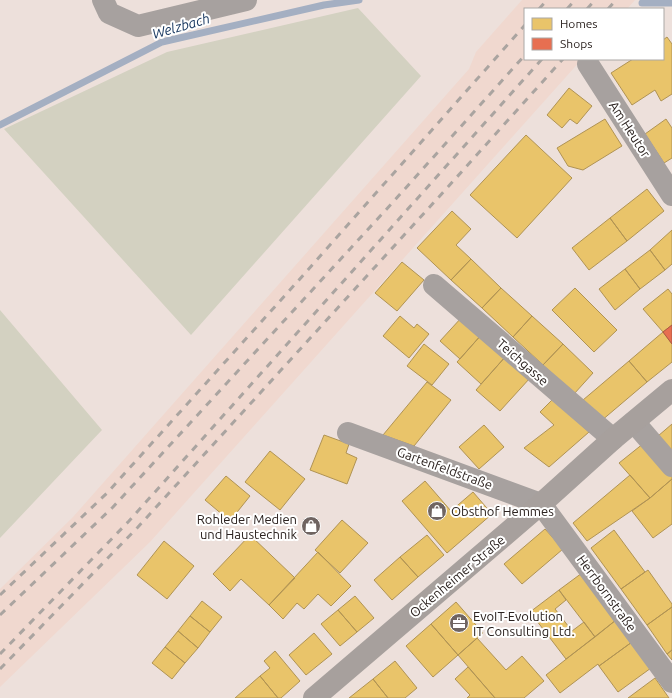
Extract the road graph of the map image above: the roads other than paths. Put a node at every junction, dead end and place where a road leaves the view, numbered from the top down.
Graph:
1 (103, 0) edge
2 (246, 0) edge
3 (588, 64) dead end
4 (672, 195) edge
5 (434, 285) dead end
6 (672, 390) edge
7 (634, 422) junction
8 (348, 432) dead end
9 (613, 439) junction
10 (672, 466) edge
11 (541, 504) junction
12 (672, 682) edge
13 (314, 698) edge

1 - 2 street
3 - 4 street, Am Heutor
5 - 9 street, Teichgasse
6 - 7 main road, Ockenheimer Straße
7 - 9 main road, Ockenheimer Straße
7 - 10 street
8 - 11 street, Gartenfeldstraße
9 - 11 main road, Ockenheimer Straße
11 - 12 street, Herrbornstraße
11 - 13 main road, Ockenheimer Straße

